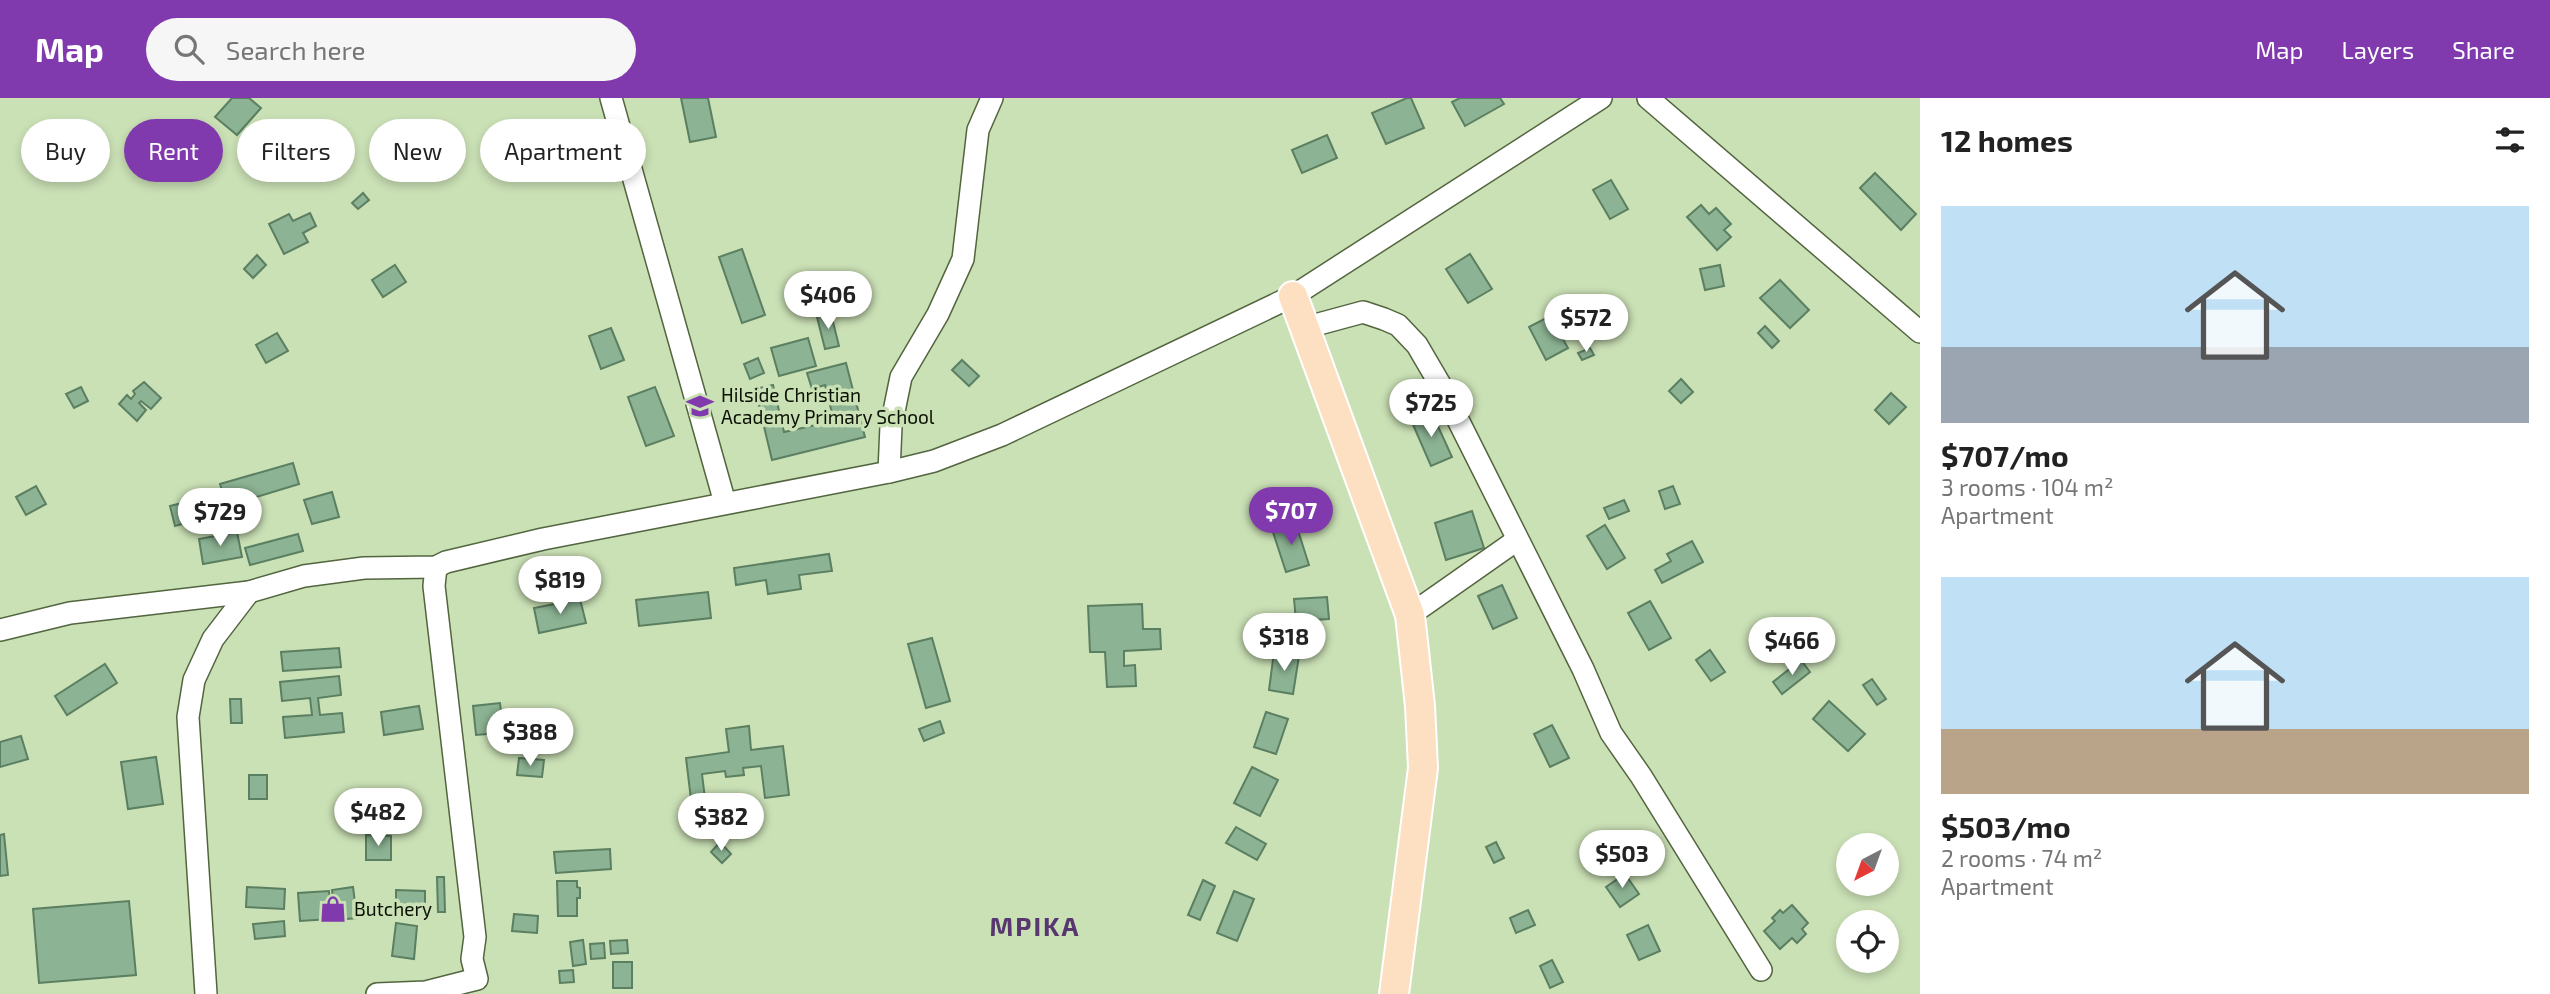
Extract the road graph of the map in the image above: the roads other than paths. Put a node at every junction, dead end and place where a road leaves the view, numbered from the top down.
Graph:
1 (611, 98) edge
2 (992, 98) edge
3 (1601, 98) edge
4 (1648, 98) edge
5 (1293, 296) junction
6 (1304, 328) junction
7 (1920, 332) edge
8 (889, 472) junction
9 (725, 503) junction
10 (1517, 540) junction
11 (436, 567) junction
12 (248, 592) junction
13 (1410, 615) junction
14 (0, 630) edge
15 (1761, 970) dead end
16 (481, 987) edge
17 (206, 994) edge
18 (377, 994) edge
19 (1394, 994) edge

1 - 9 street
2 - 8 street
3 - 5 street
4 - 7 street
5 - 6 main road
5 - 8 street
6 - 10 street
6 - 13 main road
8 - 9 street
9 - 11 street
10 - 13 street
10 - 15 street
11 - 12 street
11 - 16 street
12 - 14 street
12 - 17 street
13 - 19 main road
16 - 18 street

